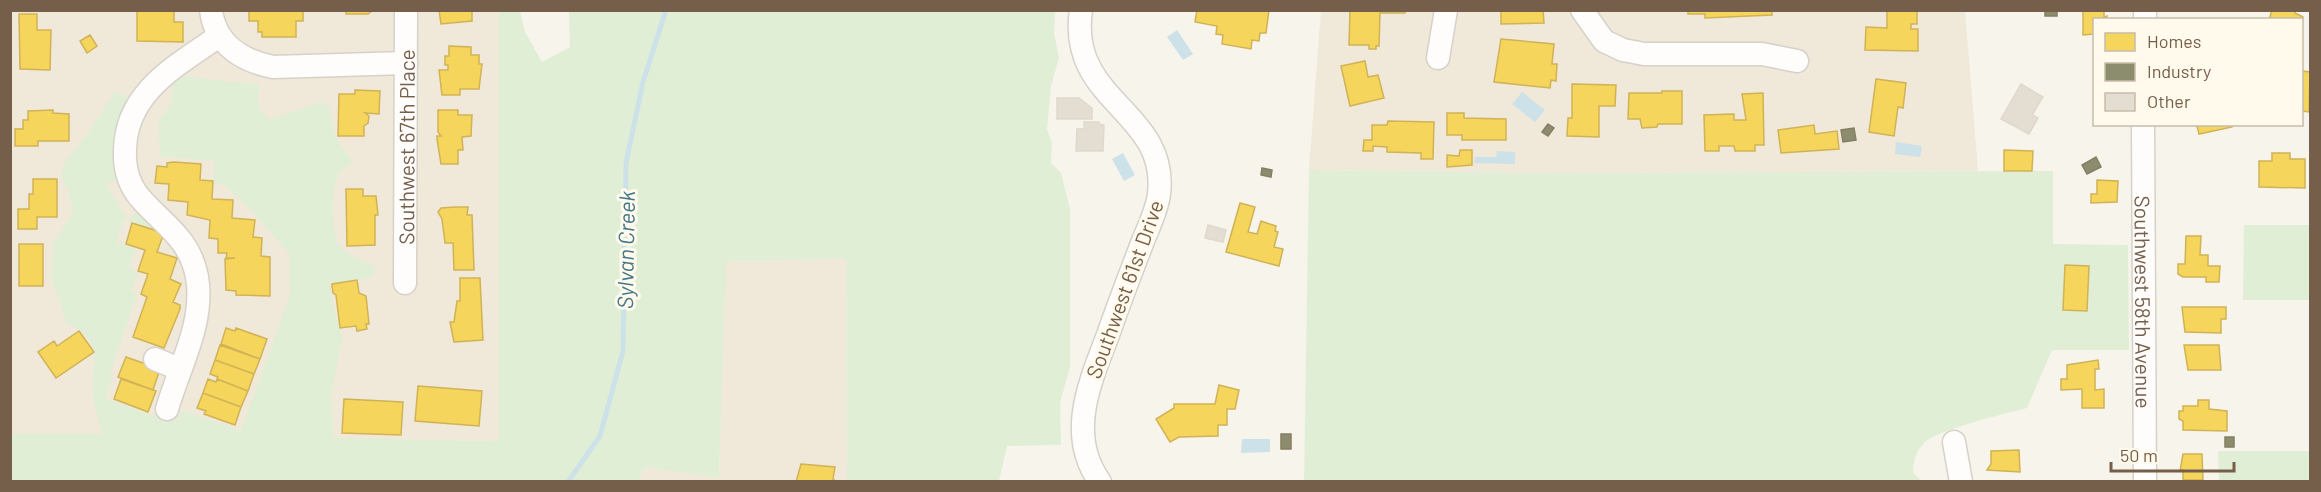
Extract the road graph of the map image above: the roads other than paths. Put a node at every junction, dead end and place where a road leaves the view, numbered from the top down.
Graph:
1 (211, 10) edge
2 (406, 10) edge
3 (1081, 10) edge
4 (1446, 10) edge
5 (1582, 10) edge
6 (219, 36) junction
7 (1438, 58) dead end
8 (1797, 61) dead end
9 (406, 63) junction
10 (2143, 126) edge
11 (405, 283) dead end
12 (155, 358) dead end
13 (179, 369) junction
14 (167, 409) dead end
15 (1954, 442) dead end
16 (1100, 482) edge
17 (1961, 482) edge
18 (2145, 482) edge

1 - 6 street
2 - 9 street, Southwest 67th Place
3 - 16 street, Southwest 61st Drive
4 - 7 street
5 - 8 street
6 - 9 street
6 - 13 street
9 - 11 street, Southwest 67th Place
10 - 18 street, Southwest 58th Avenue
12 - 13 street
13 - 14 street
15 - 17 street

